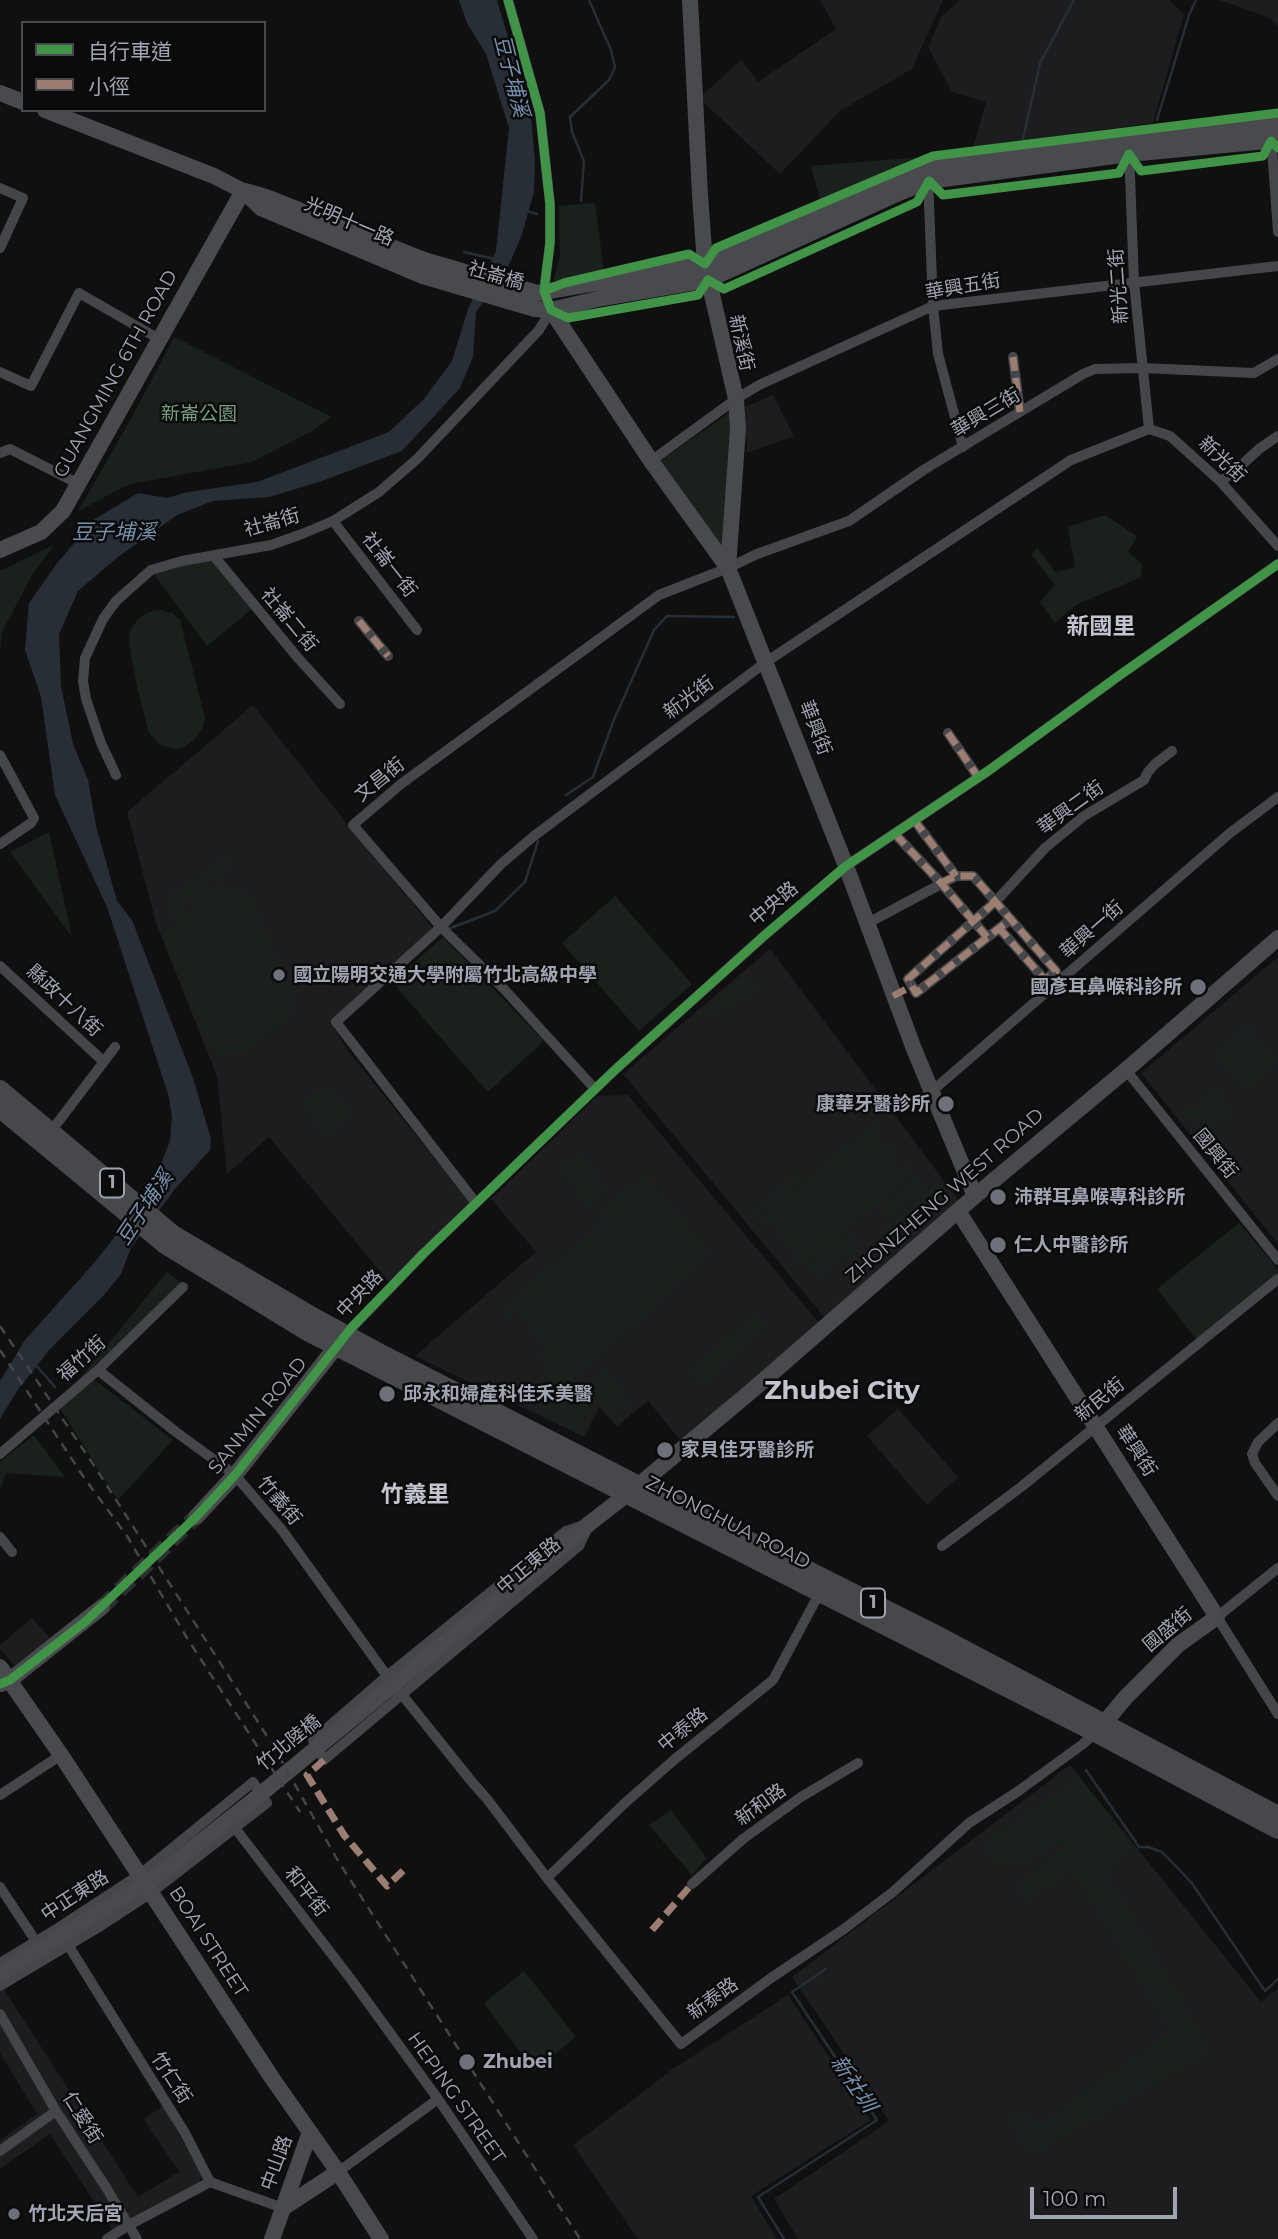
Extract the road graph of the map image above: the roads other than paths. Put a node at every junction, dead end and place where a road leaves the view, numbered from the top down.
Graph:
1 (508, 0) edge
2 (690, 0) edge
3 (0, 93) edge
4 (21, 101) edge
5 (50, 112) edge
6 (1274, 133) edge
7 (1129, 147) junction
8 (928, 174) junction
9 (0, 188) edge
10 (243, 191) junction
11 (1278, 232) edge
12 (0, 248) edge
13 (1278, 266) edge
14 (707, 272) junction
15 (448, 276) joint
16 (1134, 282) junction
17 (542, 301) junction
18 (933, 306) junction
19 (159, 339) junction
20 (1013, 357) dead end
21 (1278, 359) edge
22 (1143, 368) junction
23 (0, 372) edge
24 (736, 399) junction
25 (1020, 412) junction
26 (1149, 429) junction
27 (1278, 436) edge
28 (963, 447) junction
29 (0, 453) edge
30 (651, 461) junction
31 (1220, 481) junction
32 (79, 484) junction
33 (333, 521) junction
34 (1278, 546) edge
35 (0, 550) edge
36 (214, 556) junction
37 (1278, 565) edge
38 (728, 568) junction
39 (359, 621) dead end
40 (417, 630) dead end
41 (388, 656) dead end
42 (766, 662) junction
43 (340, 704) dead end
44 (948, 733) dead end
45 (1172, 751) dead end
46 (0, 755) edge
47 (116, 775) dead end
48 (978, 777) junction
49 (1278, 797) edge
50 (914, 820) junction
51 (895, 834) junction
52 (0, 844) edge
53 (846, 866) junction
54 (956, 876) junction
55 (941, 883) junction
56 (996, 901) junction
57 (1011, 919) junction
58 (973, 922) junction
59 (866, 924) junction
60 (441, 927) junction
61 (999, 928) junction
62 (988, 937) junction
63 (1278, 939) edge
64 (0, 966) edge
65 (912, 986) junction
66 (893, 996) junction
67 (115, 1047) dead end
68 (103, 1061) junction
69 (1126, 1070) junction
70 (0, 1089) edge
71 (595, 1089) junction
72 (931, 1091) junction
73 (0, 1109) edge
74 (47, 1138) junction
75 (975, 1196) junction
76 (476, 1203) junction
77 (958, 1211) junction
78 (1278, 1260) edge
79 (1278, 1279) edge
80 (183, 1287) dead end
81 (341, 1341) junction
82 (98, 1370) junction
83 (1278, 1423) edge
84 (1095, 1426) junction
85 (0, 1454) edge
86 (235, 1475) junction
87 (633, 1490) junction
88 (1278, 1496) edge
89 (196, 1517) tunnel mouth
90 (590, 1523) junction
91 (0, 1537) edge
92 (942, 1546) dead end
93 (12, 1552) dead end
94 (1278, 1569) edge
95 (819, 1594) junction
96 (102, 1607) tunnel mouth
97 (1217, 1617) junction
98 (387, 1676) junction
99 (3, 1677) edge
100 (400, 1692) junction
101 (1278, 1714) edge
102 (1100, 1728) junction
103 (61, 1755) junction
104 (858, 1763) dead end
105 (0, 1795) edge
106 (1278, 1815) edge
107 (235, 1828) junction
108 (1278, 1830) edge
109 (139, 1875) junction
110 (547, 1878) junction
111 (692, 1884) dead end
112 (0, 1887) edge
113 (151, 1893) junction
114 (58, 1928) junction
115 (36, 1941) junction
116 (67, 1946) junction
117 (46, 1958) junction
118 (0, 1963) edge
119 (0, 1974) edge
120 (0, 1986) edge
121 (0, 2014) edge
122 (438, 2099) junction
123 (56, 2111) junction
124 (310, 2132) junction
125 (0, 2151) edge
126 (338, 2172) junction
127 (210, 2182) junction
128 (283, 2208) junction
129 (128, 2225) junction
130 (527, 2237) edge
131 (107, 2239) edge
132 (137, 2239) edge
133 (272, 2239) edge
134 (382, 2239) edge

1 - 17 street
2 - 14 street, 新溪街
3 - 4 street
5 - 10 street, 光明十一路
6 - 7 street
6 - 11 street
7 - 8 street
7 - 16 street, 新光二街
8 - 14 street
8 - 18 street
9 - 12 street
10 - 15 street, 光明十一路
10 - 19 street, GUANGMING 6TH ROAD
13 - 16 street, 華興五街
14 - 17 street
14 - 24 street, 新溪街
15 - 17 street, 社崙橋
16 - 18 street, 華興五街
16 - 22 street, 新光二街
17 - 30 street, 華興街
17 - 33 street, 社崙街
18 - 24 street, 華興五街
18 - 28 street
19 - 23 street
19 - 32 street, GUANGMING 6TH ROAD
20 - 25 street
21 - 22 street, 華興三街
22 - 25 street, 華興三街
22 - 26 street, 新光二街
24 - 30 street, 華興五街
24 - 38 street, 新溪街
25 - 28 street, 華興三街
26 - 31 street, 新光街
26 - 42 street, 新光街
27 - 31 street
28 - 38 street, 華興三街
29 - 32 street
30 - 38 street, 華興街
31 - 34 street, 新光街
32 - 35 street, GUANGMING 6TH ROAD
33 - 36 street, 社崙街
33 - 40 street, 社崙一街
36 - 43 street, 社崙二街
36 - 47 street, 社崙街
37 - 48 street, 中央路
38 - 42 street, 華興街
38 - 60 street, 文昌街
39 - 41 street
42 - 53 street, 華興街
42 - 60 street, 新光街
44 - 48 street
45 - 56 street, 華興二街
46 - 52 street
48 - 50 street, 中央路
49 - 72 street, 華興一街
50 - 51 street, 中央路
50 - 54 street
51 - 53 street, 中央路
51 - 55 street
53 - 59 street, 華興街
53 - 71 street, 中央路
54 - 55 street
54 - 56 street
55 - 58 street
55 - 59 street
56 - 57 street
56 - 58 street, 華興二街
57 - 61 street
57 - 61 street
58 - 62 street
58 - 65 street, 華興二街
59 - 66 street, 華興街
60 - 71 street, 文昌街
60 - 76 street, 新光街
61 - 62 street
62 - 65 street
63 - 69 street, ZHONZHENG WEST ROAD
64 - 68 street, 縣政十八街
65 - 66 street
66 - 72 street, 華興街
67 - 68 street, 縣政十八街
68 - 74 street, 縣政十八街
69 - 75 street, ZHONZHENG WEST ROAD
69 - 78 street, 國興街
70 - 74 main road, 1
71 - 76 street, 中央路
72 - 75 street, 華興街
73 - 74 main road, 1
74 - 81 main road, ZHONGHUA ROAD / 1
75 - 77 street, ZHONZHENG WEST ROAD
76 - 81 street, 中央路
77 - 84 street, 華興街
77 - 87 street, ZHONZHENG WEST ROAD
79 - 84 street, 新民街
80 - 82 street, 福竹街
81 - 86 street, SANMIN ROAD
81 - 87 main road, ZHONGHUA ROAD / 1
82 - 85 street, 福竹街
82 - 86 street, 竹義街
83 - 88 street
84 - 92 street, 新民街
84 - 97 street, 華興街
86 - 89 street, SANMIN ROAD
86 - 98 street, 竹義街
87 - 90 street, ZHONZHENG WEST ROAD
87 - 95 main road, ZHONGHUA ROAD / 1
87 - 102 main road, ZHONGHUA ROAD / 1
90 - 98 street, 中正東路
90 - 100 street, 中正東路
90 - 119 street, 竹北陸橋
91 - 93 street
94 - 97 street, 國盛街
95 - 102 main road, ZHONGHUA ROAD / 1
95 - 110 street, 中泰路
96 - 99 street
97 - 101 street, 華興街
97 - 102 street, 國盛街
98 - 100 street, 竹義街
98 - 100 street, 中正東路
99 - 103 street, BOAI STREET
100 - 110 street, 新泰路
102 - 106 main road, ZHONGHUA ROAD / 1
102 - 108 main road, ZHONGHUA ROAD / 1
102 - 110 street, 新泰路
103 - 105 street
103 - 109 street, BOAI STREET
104 - 111 street, 新和路
107 - 109 street, 中正東路
107 - 113 street, 中正東路
107 - 122 street, HEPING STREET
109 - 113 street, BOAI STREET
109 - 114 street, 中正東路
112 - 115 street
113 - 116 street, 中正東路
113 - 124 street, BOAI STREET
114 - 115 street, 中正東路
114 - 116 street, 竹仁街
115 - 117 street
115 - 118 street, 中正東路
116 - 117 street, 中正東路
116 - 127 street, 竹仁街
117 - 120 street, 中正東路
121 - 123 street, 仁愛街
122 - 126 street
122 - 130 street, HEPING STREET
123 - 125 street
123 - 129 street, 仁愛街
124 - 126 street, BOAI STREET
124 - 128 street, 中山路
126 - 128 street
126 - 134 street, BOAI STREET
127 - 128 street
127 - 129 street
128 - 133 street, 中山路
129 - 131 street
129 - 132 street, 仁愛街

